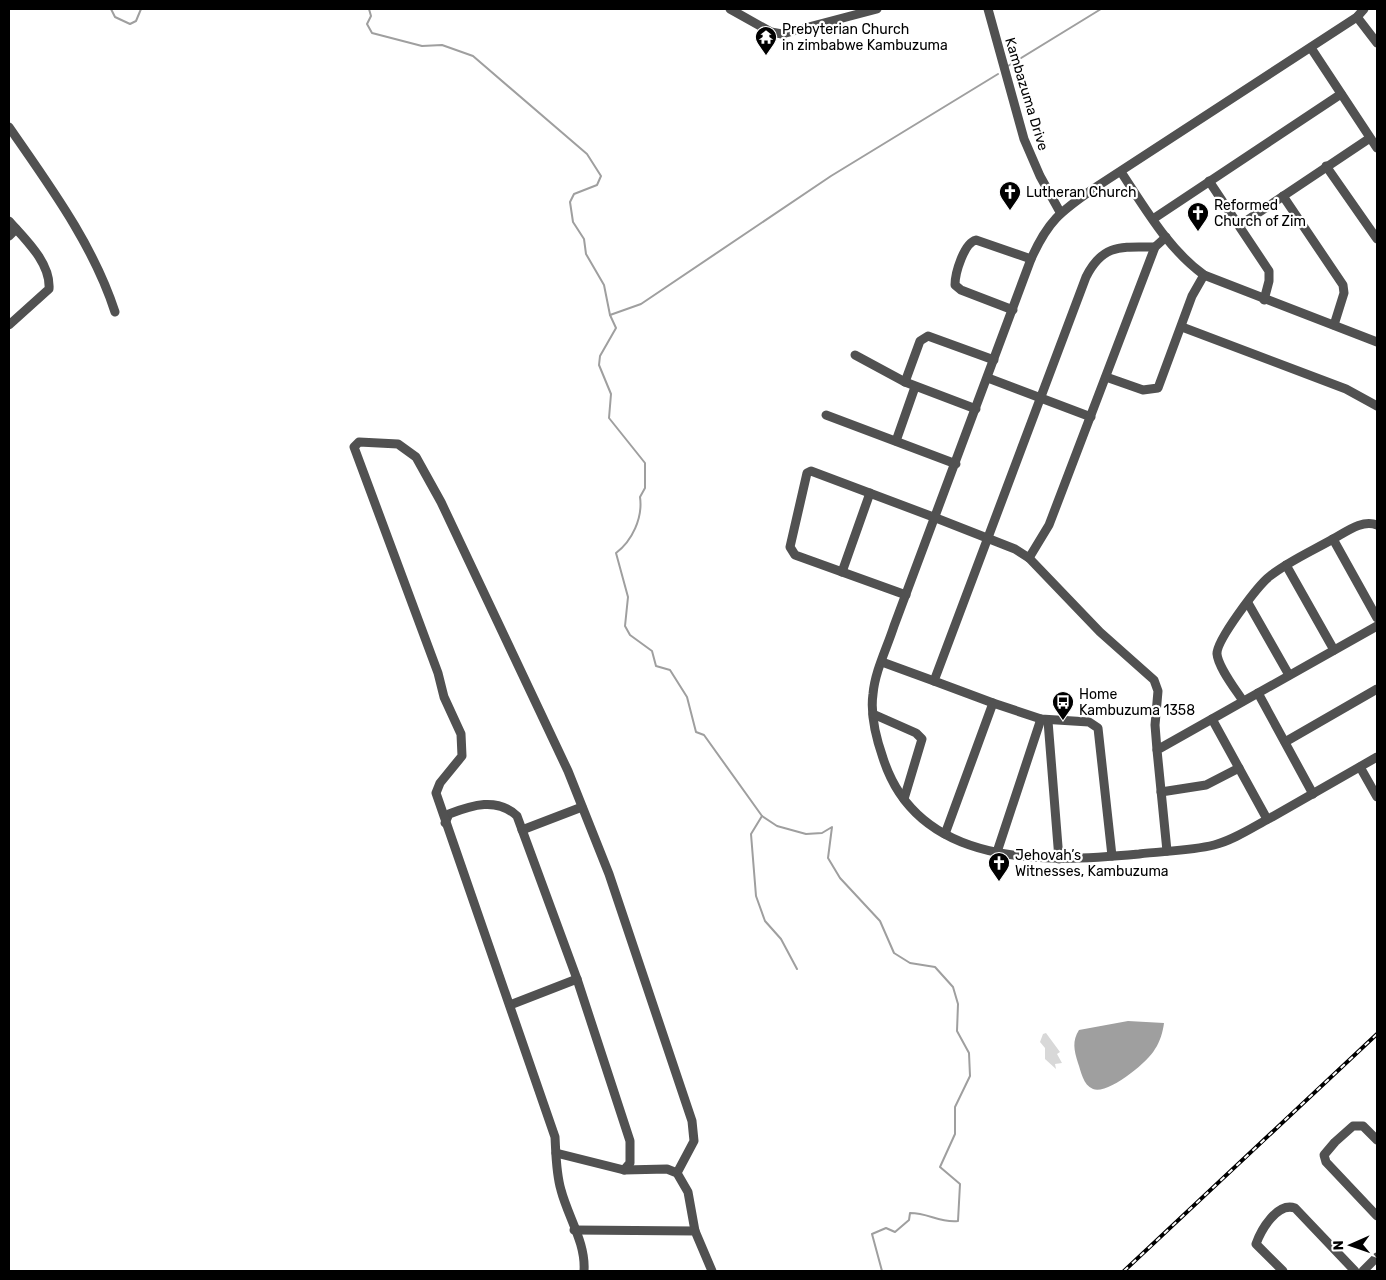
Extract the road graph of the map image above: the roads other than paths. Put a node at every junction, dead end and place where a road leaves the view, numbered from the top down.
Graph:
1 (730, 9) edge
2 (874, 9) edge
3 (988, 9) edge
4 (1364, 9) edge
5 (1357, 17) junction
6 (1377, 44) edge
7 (1310, 48) junction
8 (1341, 94) junction
9 (9, 127) edge
10 (1370, 138) junction
11 (1377, 148) edge
12 (1326, 166) junction
13 (1120, 172) junction
14 (1209, 181) junction
15 (1283, 196) junction
16 (1060, 212) junction
17 (1153, 219) junction
18 (9, 221) edge
19 (1240, 225) junction
20 (16, 229) junction
21 (9, 236) edge
22 (1166, 237) junction
23 (1377, 239) edge
24 (1155, 247) junction
25 (1031, 259) junction
26 (1204, 275) junction
27 (1264, 300) junction
28 (1013, 310) junction
29 (115, 312) dead end
30 (9, 325) edge
31 (1334, 325) junction
32 (1182, 327) junction
33 (1377, 342) edge
34 (855, 355) dead end
35 (994, 360) junction
36 (1106, 377) junction
37 (988, 378) junction
38 (905, 382) junction
39 (915, 387) junction
40 (1041, 398) junction
41 (1377, 406) edge
42 (976, 409) junction
43 (826, 415) dead end
44 (1091, 417) junction
45 (896, 441) junction
46 (956, 464) junction
47 (870, 493) junction
48 (936, 518) junction
49 (1377, 525) edge
50 (989, 539) junction
51 (1333, 539) junction
52 (1029, 558) junction
53 (1286, 565) junction
54 (842, 572) junction
55 (906, 595) junction
56 (1248, 603) junction
57 (1377, 618) edge
58 (1377, 626) edge
59 (1334, 650) junction
60 (882, 662) junction
61 (1289, 675) junction
62 (934, 681) junction
63 (1377, 689) edge
64 (1258, 693) junction
65 (1244, 701) junction
66 (993, 703) junction
67 (873, 714) junction
68 (1045, 720) junction
69 (1212, 720) junction
70 (1285, 742) junction
71 (1157, 750) junction
72 (1377, 757) edge
73 (1360, 767) junction
74 (1239, 768) junction
75 (1161, 792) junction
76 (1313, 794) junction
77 (1377, 797) edge
78 (904, 799) junction
79 (582, 807) junction
80 (1267, 819) junction
81 (445, 823) junction
82 (522, 830) junction
83 (945, 834) junction
84 (1167, 851) junction
85 (997, 852) junction
86 (1112, 856) junction
87 (1059, 859) junction
88 (577, 979) junction
89 (510, 1005) junction
90 (1377, 1140) edge
91 (556, 1153) junction
92 (624, 1170) junction
93 (677, 1172) junction
94 (1377, 1216) edge
95 (574, 1230) junction
96 (695, 1230) junction
97 (1377, 1257) edge
98 (584, 1271) edge
99 (712, 1271) edge
100 (1283, 1271) edge
101 (1354, 1271) edge
102 (1363, 1271) edge

1 - 2 street
3 - 16 street, Kambazuma Drive
4 - 5 street
5 - 6 street
5 - 7 street
7 - 8 street
7 - 13 street
8 - 10 street
8 - 14 street
9 - 29 street
10 - 11 street
10 - 12 street
12 - 15 street
12 - 23 street
13 - 16 street
13 - 17 street
14 - 17 street
14 - 19 street
15 - 19 street
15 - 31 street
16 - 25 street
17 - 22 street
18 - 20 street
19 - 27 street
20 - 21 street
20 - 30 street
22 - 24 street
22 - 26 street
24 - 36 street
24 - 40 street
25 - 28 street
25 - 28 street
26 - 27 street
26 - 32 street
27 - 31 street
28 - 35 street
31 - 33 street
32 - 36 street
32 - 41 street
34 - 38 street
35 - 37 street
35 - 38 street
36 - 44 street
37 - 40 street
37 - 42 street
38 - 39 street
39 - 42 street
39 - 45 street
40 - 44 street
40 - 50 street
42 - 46 street
43 - 45 street
44 - 52 street
45 - 46 street
46 - 48 street
47 - 48 street
47 - 54 street
47 - 54 street
48 - 50 street
48 - 55 street
49 - 51 street
50 - 52 street
50 - 62 street
51 - 53 street
51 - 57 street
52 - 71 street
53 - 56 street
53 - 59 street
54 - 55 street
55 - 60 street
56 - 61 street
56 - 65 street
58 - 59 street
59 - 61 street
60 - 62 street
60 - 67 street
61 - 64 street
62 - 66 street
63 - 70 street
64 - 65 street
64 - 70 street
65 - 69 street
66 - 68 street
66 - 83 street
67 - 78 street
67 - 78 street
68 - 85 street
68 - 86 street
68 - 87 street
69 - 71 street
69 - 74 street
70 - 76 street
71 - 75 street
72 - 73 street
73 - 76 street
73 - 77 street
74 - 75 street
74 - 80 street
75 - 84 street
76 - 80 street
78 - 83 street
79 - 81 street
79 - 82 street
79 - 93 street
80 - 84 street
81 - 82 street
81 - 89 street
82 - 88 street
83 - 85 street
84 - 86 street
85 - 87 street
86 - 87 street
88 - 89 street
88 - 92 street
89 - 91 street
90 - 94 street
91 - 92 street
91 - 95 street
92 - 93 street
93 - 96 street
95 - 96 street
95 - 98 street
96 - 99 street
97 - 102 street
100 - 101 street

